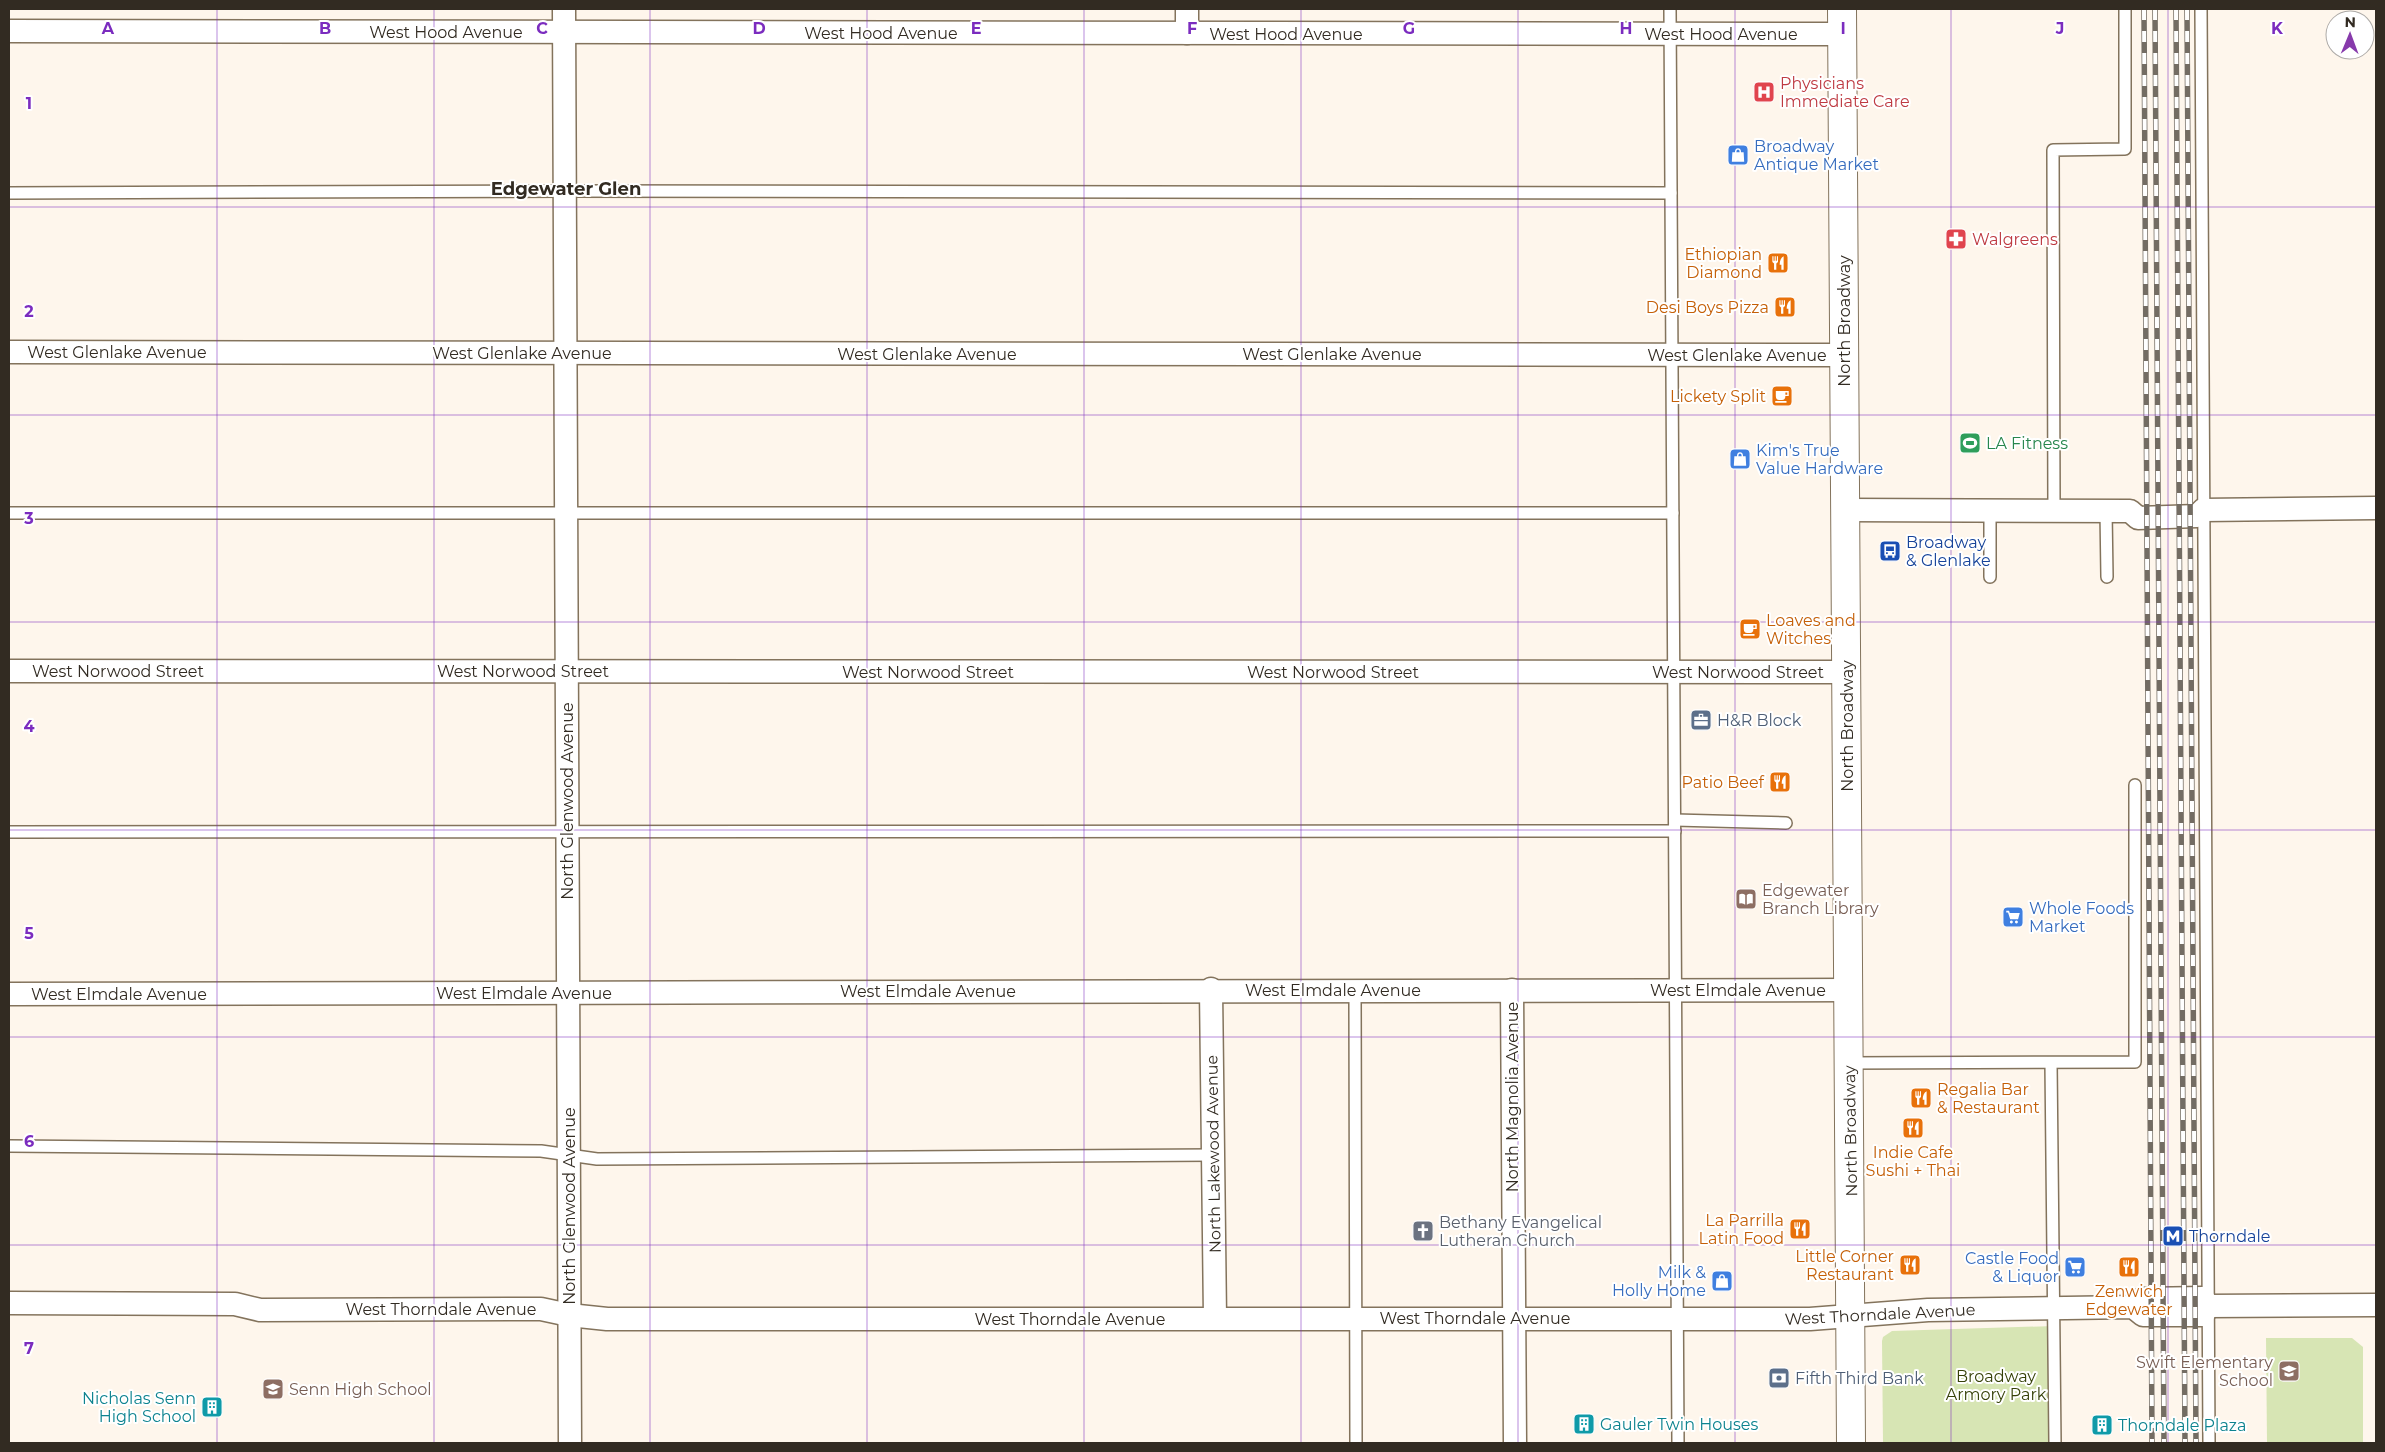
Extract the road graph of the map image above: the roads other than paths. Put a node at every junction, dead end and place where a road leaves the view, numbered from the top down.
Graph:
1 (564, 9) edge
2 (1187, 9) edge
3 (1670, 9) edge
4 (2125, 9) edge
5 (2200, 9) edge
6 (1842, 22) edge
7 (9, 31) edge
8 (564, 32) junction
9 (1188, 33) junction
10 (1670, 34) junction
11 (565, 191) junction
12 (9, 192) edge
13 (1671, 193) junction
14 (9, 352) edge
15 (566, 353) junction
16 (1672, 355) junction
17 (1844, 355) junction
18 (2376, 508) edge
19 (1845, 510) junction
20 (2203, 510) junction
21 (1990, 511) junction
22 (2054, 511) junction
23 (2106, 511) junction
24 (9, 513) edge
25 (566, 513) junction
26 (1673, 513) junction
27 (1990, 577) dead end
28 (2107, 577) dead end
29 (9, 670) edge
30 (566, 671) junction
31 (1846, 672) junction
32 (1674, 673) junction
33 (2135, 785) dead end
34 (1786, 823) dead end
35 (1675, 825) junction
36 (567, 831) junction
37 (9, 832) edge
38 (1211, 990) junction
39 (1354, 990) junction
40 (1512, 990) junction
41 (1676, 990) junction
42 (1848, 990) junction
43 (568, 993) junction
44 (9, 994) edge
45 (1849, 1063) junction
46 (2050, 1063) junction
47 (9, 1146) edge
48 (568, 1155) junction
49 (1213, 1155) junction
50 (9, 1303) edge
51 (2208, 1306) junction
52 (2376, 1306) edge
53 (2054, 1308) junction
54 (569, 1315) junction
55 (1850, 1316) junction
56 (1215, 1318) junction
57 (1356, 1318) junction
58 (1514, 1318) junction
59 (1677, 1319) junction
60 (570, 1443) edge
61 (1356, 1443) edge
62 (1515, 1443) edge
63 (1678, 1443) edge
64 (1851, 1443) edge
65 (2055, 1443) edge
66 (2209, 1443) edge

1 - 8 street, North Glenwood Avenue
2 - 9 street
3 - 10 lane
4 - 22 lane
5 - 20 lane
6 - 10 street, West Hood Avenue
6 - 17 main road, North Broadway
7 - 8 street, West Hood Avenue
8 - 9 street, West Hood Avenue
8 - 11 street, North Glenwood Avenue
9 - 10 street, West Hood Avenue
10 - 13 lane
11 - 12 lane
11 - 13 lane
11 - 15 street, North Glenwood Avenue
13 - 16 lane
14 - 15 street, West Glenlake Avenue
15 - 16 street, West Glenlake Avenue
15 - 25 street, North Glenwood Avenue
16 - 17 street, West Glenlake Avenue
16 - 26 lane
17 - 19 main road, North Broadway
18 - 20 street
19 - 21 street
19 - 31 main road, North Broadway
20 - 23 street
20 - 51 lane
21 - 22 street
21 - 27 lane
22 - 23 street
23 - 28 lane
24 - 25 lane
25 - 26 lane
25 - 30 street, North Glenwood Avenue
26 - 32 lane
29 - 30 street, West Norwood Street
30 - 32 street, West Norwood Street
30 - 36 street, North Glenwood Avenue
31 - 32 street, West Norwood Street
31 - 42 main road, North Broadway
32 - 35 lane
33 - 46 lane
34 - 35 lane
35 - 36 lane
35 - 41 lane
36 - 37 lane
36 - 43 street, North Glenwood Avenue
38 - 39 street, West Elmdale Avenue
38 - 43 street, West Elmdale Avenue
38 - 49 street, North Lakewood Avenue
39 - 40 street, West Elmdale Avenue
39 - 57 lane
40 - 41 street, West Elmdale Avenue
40 - 58 street, North Magnolia Avenue
41 - 42 street, West Elmdale Avenue
41 - 59 lane
42 - 45 main road, North Broadway
43 - 44 street, West Elmdale Avenue
43 - 48 street, North Glenwood Avenue
45 - 46 lane
45 - 55 main road, North Broadway
46 - 53 lane
47 - 48 lane
48 - 49 lane
48 - 54 street, North Glenwood Avenue
49 - 56 street, North Lakewood Avenue
50 - 54 street, West Thorndale Avenue
51 - 52 street, West Thorndale Avenue
51 - 53 street, West Thorndale Avenue
51 - 66 lane
53 - 55 street, West Thorndale Avenue
53 - 65 lane
54 - 56 street, West Thorndale Avenue
54 - 60 street, North Glenwood Avenue
55 - 59 street, West Thorndale Avenue
55 - 64 main road, North Broadway
56 - 57 street, West Thorndale Avenue
57 - 58 street, West Thorndale Avenue
57 - 61 lane
58 - 59 street, West Thorndale Avenue
58 - 62 street, North Magnolia Avenue
59 - 63 lane

